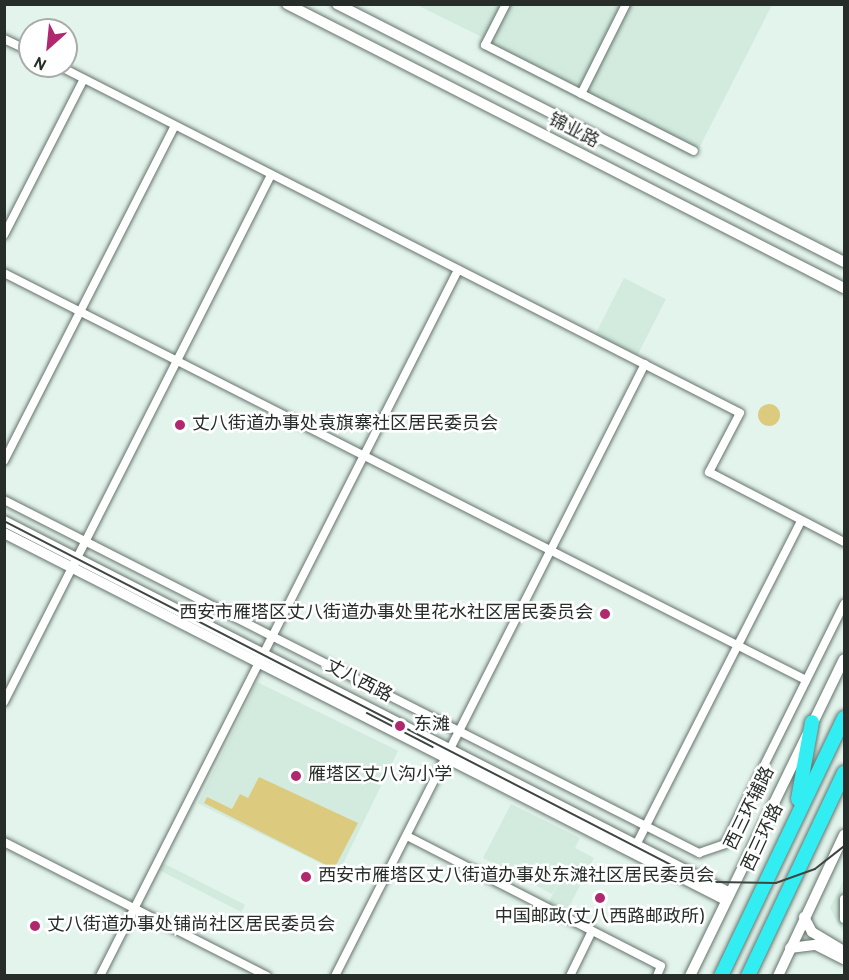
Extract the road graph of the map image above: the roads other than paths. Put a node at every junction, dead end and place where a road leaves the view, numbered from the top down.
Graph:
1 (287, 4) edge
2 (337, 4) edge
3 (506, 4) edge
4 (626, 4) edge
5 (4, 39) edge
6 (18, 45) edge
7 (78, 76) edge
8 (84, 79) junction
9 (581, 94) junction
10 (175, 126) junction
11 (694, 152) dead end
12 (272, 175) junction
13 (4, 235) edge
14 (844, 262) edge
15 (458, 270) junction
16 (4, 273) edge
17 (844, 288) edge
18 (80, 312) junction
19 (177, 361) junction
20 (645, 364) junction
21 (363, 457) junction
22 (4, 461) edge
23 (4, 500) edge
24 (801, 520) junction
25 (4, 521) edge
26 (4, 533) edge
27 (86, 541) junction
28 (844, 542) edge
29 (549, 551) junction
30 (75, 563) junction
31 (844, 604) edge
32 (272, 636) junction
33 (737, 645) junction
34 (260, 657) junction
35 (844, 659) edge
36 (806, 680) junction
37 (4, 702) edge
38 (844, 718) edge
39 (812, 722) junction
40 (459, 731) junction
41 (448, 753) junction
42 (844, 773) edge
43 (844, 796) edge
44 (796, 813) junction
45 (819, 824) junction
46 (646, 826) junction
47 (844, 835) edge
48 (407, 836) junction
49 (4, 842) edge
50 (636, 845) junction
51 (726, 895) junction
52 (844, 902) edge
53 (135, 908) junction
54 (804, 917) junction
55 (844, 920) edge
56 (592, 931) junction
57 (790, 948) junction
58 (844, 951) edge
59 (844, 960) edge
60 (100, 975) edge
61 (267, 975) edge
62 (335, 975) edge
63 (570, 975) edge
64 (657, 975) edge
65 (690, 975) edge
66 (721, 975) edge
67 (748, 975) edge
68 (778, 975) edge

1 - 17 main road, 锦业路
2 - 14 main road, 锦业路
3 - 9 street
4 - 9 street
5 - 6 street
7 - 8 street
8 - 10 street
8 - 13 street
9 - 11 street
10 - 12 street
10 - 18 street
12 - 15 street
12 - 19 street
15 - 20 street
15 - 21 street
16 - 18 street
18 - 19 street
18 - 22 street
19 - 21 street
19 - 27 street
20 - 24 street
20 - 29 street
21 - 29 street
21 - 32 street
23 - 27 street
24 - 28 street
24 - 33 street
25 - 30 main road, 丈八西路
26 - 30 main road, 丈八西路
27 - 30 street
27 - 32 street
29 - 33 street
29 - 40 street
30 - 34 main road, 丈八西路
30 - 37 street
31 - 36 street
32 - 34 street
32 - 40 street
33 - 36 street
33 - 46 street
34 - 41 main road, 丈八西路
34 - 53 street
35 - 39 main road, 西三环辅路
36 - 46 street
38 - 44 highway, 西三环路
39 - 44 highway
39 - 51 main road, 西三环辅路
40 - 41 street
40 - 46 street
41 - 48 street
41 - 50 main road, 丈八西路
41 - 51 main road, 丈八西路
42 - 45 highway
43 - 45 highway
44 - 66 highway, 西三环路
45 - 67 highway
46 - 50 street
47 - 54 main road
48 - 56 street
48 - 62 street
49 - 53 street
50 - 51 main road, 丈八西路
51 - 65 main road, 西三环辅路
52 - 55 street
53 - 60 street
53 - 61 street
54 - 57 main road
54 - 58 main road
56 - 63 street
56 - 64 street
57 - 59 main road
57 - 68 main road

